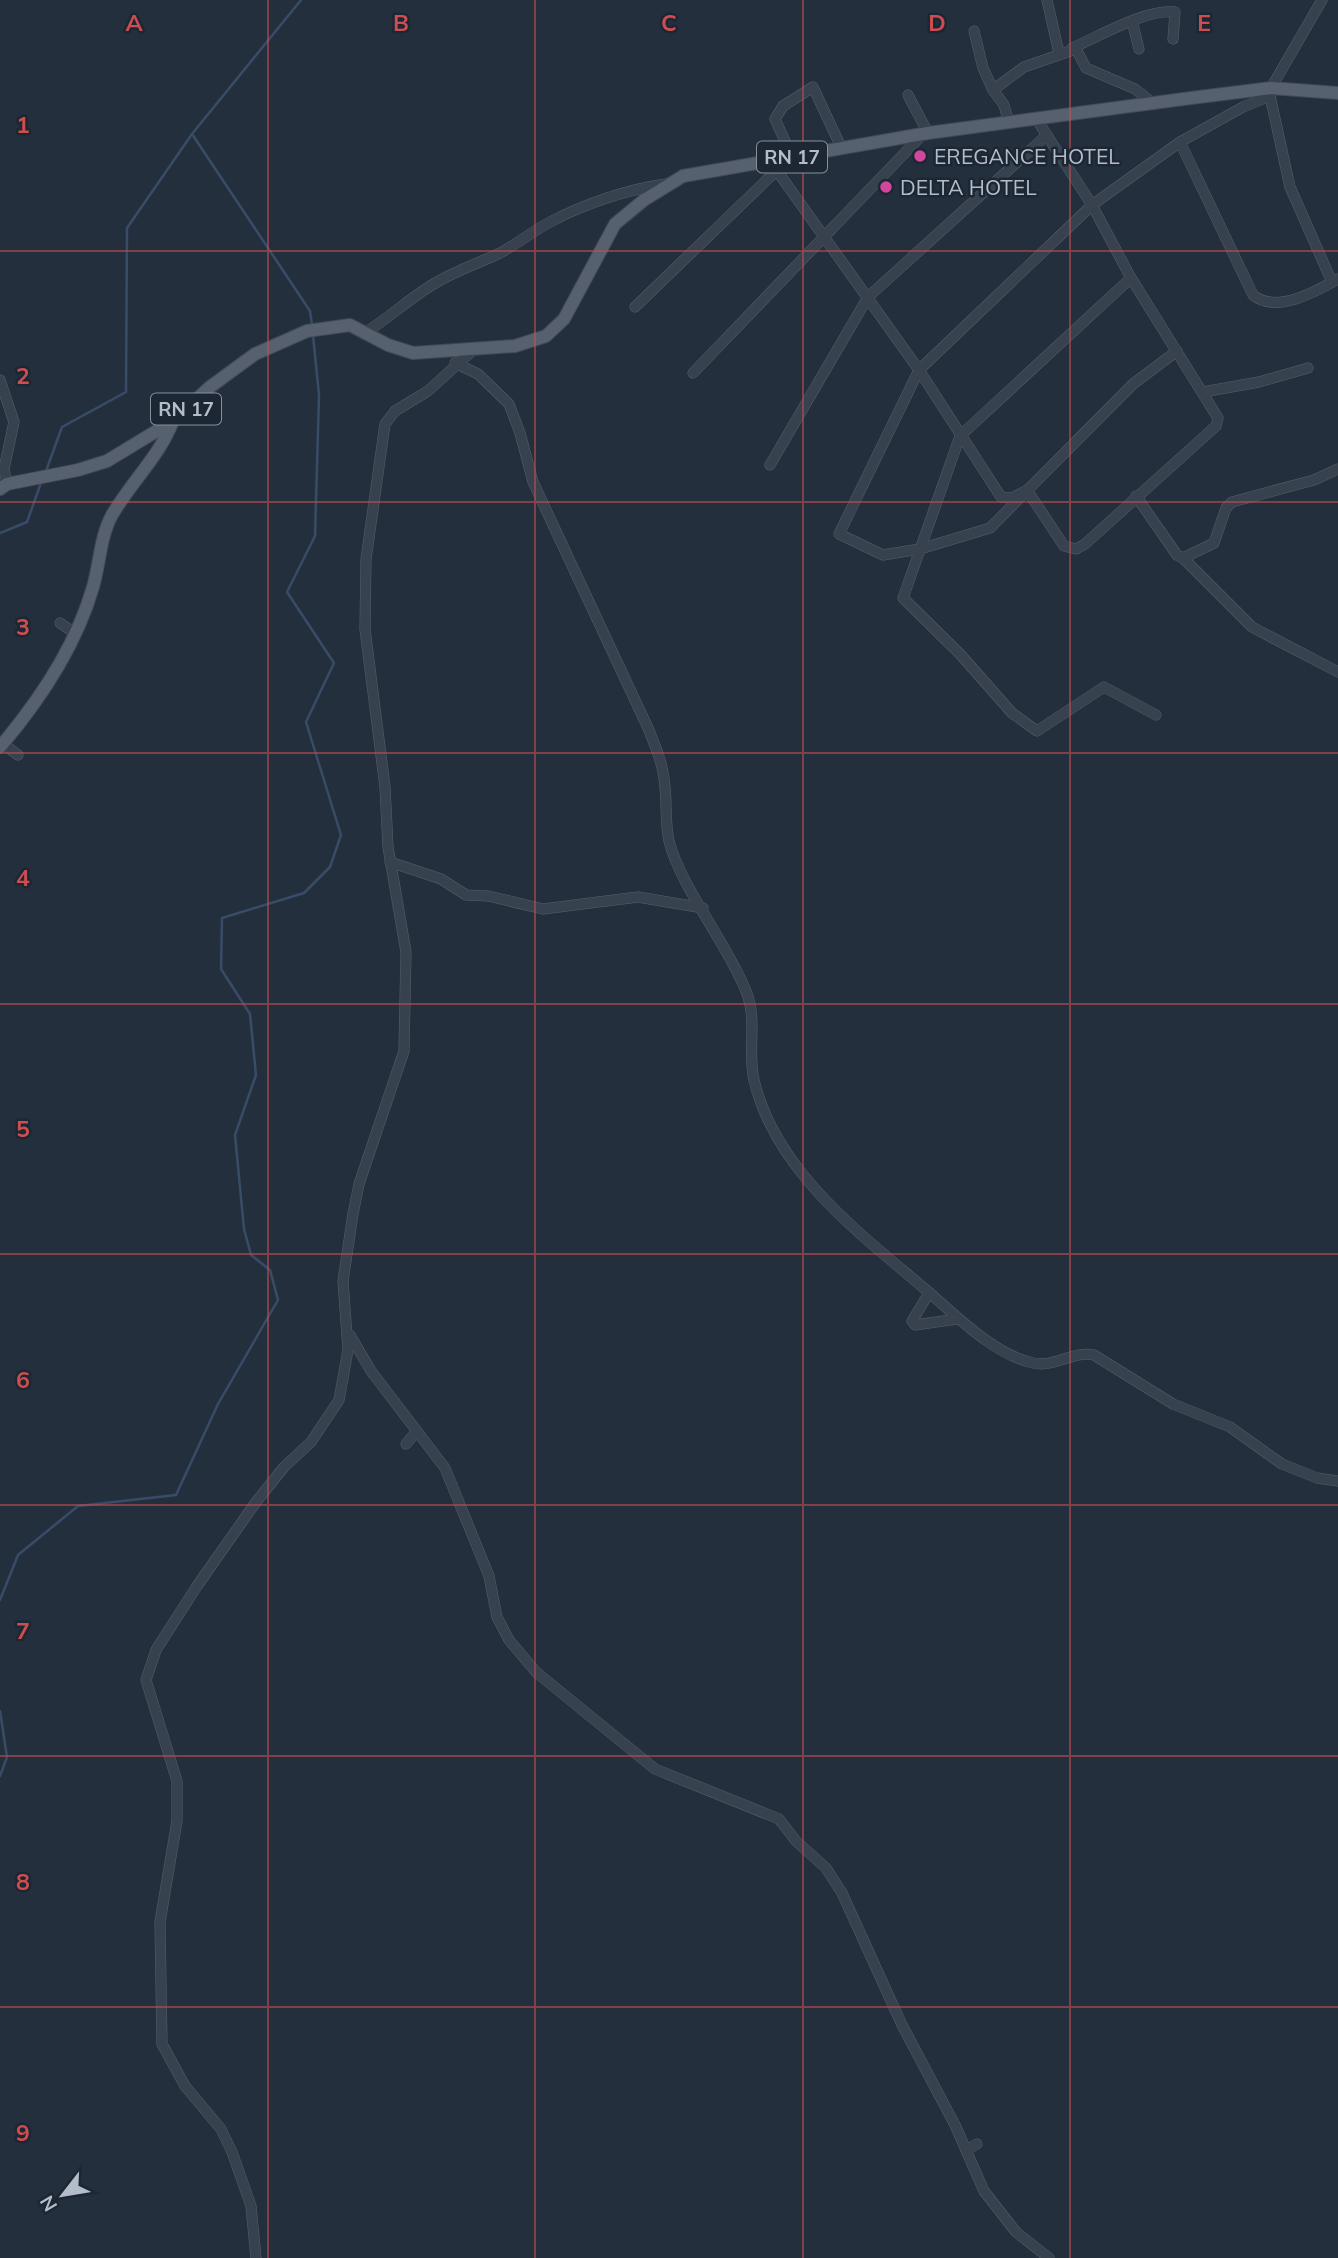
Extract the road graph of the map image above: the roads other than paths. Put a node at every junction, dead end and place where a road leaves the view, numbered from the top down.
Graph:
1 (1046, 0) edge
2 (1322, 0) edge
3 (1132, 21) junction
4 (974, 31) dead end
5 (1173, 39) dead end
6 (1139, 50) dead end
7 (1062, 52) junction
8 (993, 90) junction
9 (1270, 92) junction
10 (1338, 93) edge
11 (908, 95) dead end
12 (1153, 103) junction
13 (1037, 120) junction
14 (1009, 123) junction
15 (926, 134) junction
16 (1047, 135) junction
17 (1180, 142) junction
18 (842, 149) junction
19 (793, 157) junction
20 (774, 165) junction
21 (666, 184) junction
22 (1092, 205) junction
23 (827, 237) junction
24 (1131, 278) junction
25 (1335, 280) edge
26 (868, 297) junction
27 (635, 307) dead end
28 (363, 334) junction
29 (473, 349) junction
30 (1177, 351) junction
31 (455, 363) junction
32 (1308, 368) dead end
33 (919, 370) junction
34 (693, 373) dead end
35 (0, 380) edge
36 (1203, 392) junction
37 (173, 421) junction
38 (960, 436) junction
39 (770, 465) dead end
40 (1338, 469) edge
41 (3, 486) edge
42 (1027, 490) junction
43 (1136, 496) junction
44 (920, 549) junction
45 (1183, 558) junction
46 (60, 623) dead end
47 (76, 634) junction
48 (1338, 672) edge
49 (1156, 715) dead end
50 (1, 745) edge
51 (18, 755) dead end
52 (390, 862) junction
53 (703, 908) junction
54 (929, 1293) junction
55 (957, 1319) junction
56 (349, 1335) junction
57 (415, 1432) junction
58 (406, 1444) dead end
59 (1338, 1481) edge
60 (977, 2144) dead end
61 (966, 2150) junction
62 (256, 2258) edge
63 (1048, 2258) edge

1 - 7 street
2 - 9 street
3 - 5 street
3 - 6 street
3 - 7 street
4 - 8 street
7 - 8 street
7 - 12 street
8 - 14 street
9 - 10 main road, RN 17
9 - 12 main road, RN 17
9 - 17 street
9 - 25 street
11 - 15 street
12 - 13 main road, RN 17
13 - 14 main road, RN 17
13 - 16 street
14 - 15 main road, RN 17
15 - 18 main road, RN 17
15 - 23 street
16 - 22 street
16 - 26 street
17 - 22 street
17 - 25 street
18 - 19 main road, RN 17
18 - 19 street
19 - 20 main road, RN 17
20 - 21 main road, RN 17
20 - 23 street
20 - 27 street
21 - 28 street
21 - 29 main road, RN 17
22 - 24 street
22 - 33 street
23 - 26 street
23 - 34 street
24 - 30 street
24 - 38 street
26 - 33 street
26 - 39 street
28 - 29 main road, RN 17
28 - 37 main road, RN 17
29 - 31 street
30 - 36 street
30 - 42 street
31 - 52 street
31 - 53 street
32 - 36 street
33 - 38 street
33 - 44 street
35 - 41 street
36 - 43 street
37 - 41 main road, RN 17
37 - 47 main road
38 - 42 street
38 - 44 street
40 - 45 street
42 - 43 street
42 - 44 street
43 - 45 street
44 - 49 street
45 - 48 street
46 - 47 street
47 - 50 main road
50 - 51 street
52 - 53 street
52 - 56 street
53 - 54 street
54 - 55 street
54 - 55 street
55 - 59 street
56 - 57 street
56 - 62 street
57 - 58 street
57 - 61 street
60 - 61 street
61 - 63 street

